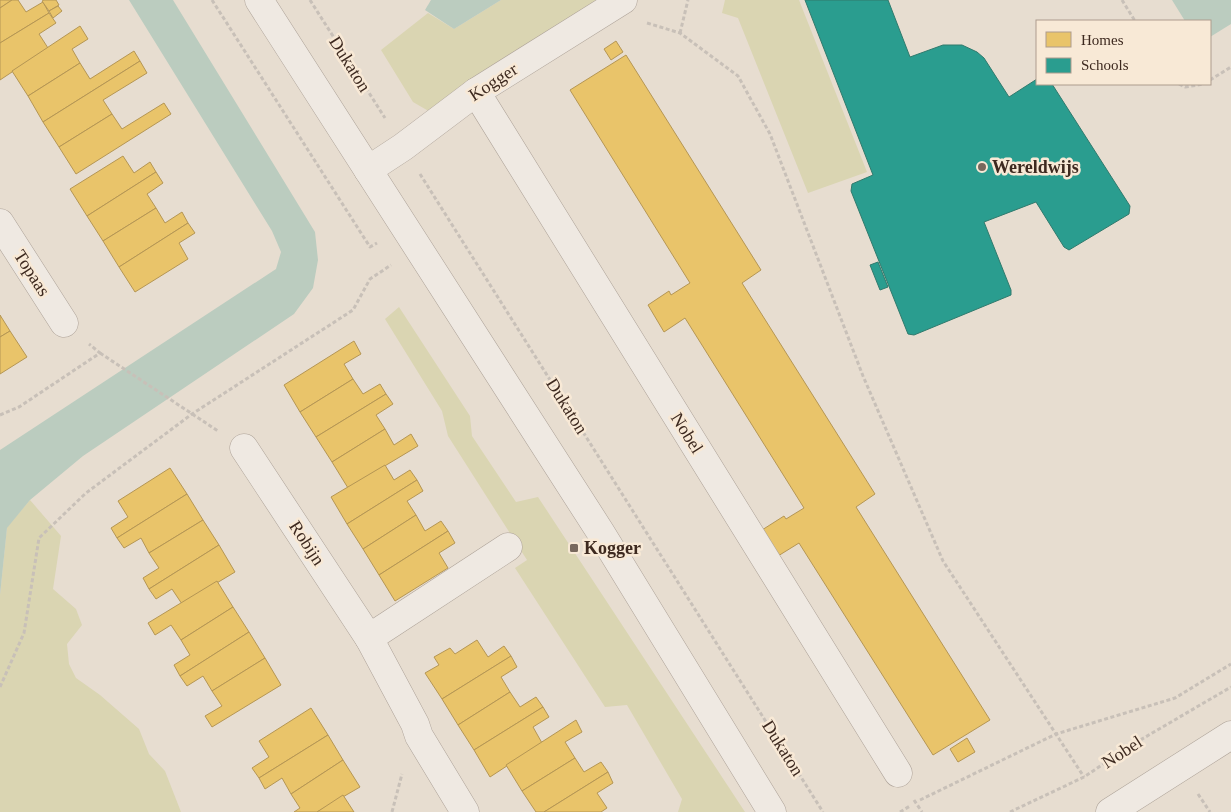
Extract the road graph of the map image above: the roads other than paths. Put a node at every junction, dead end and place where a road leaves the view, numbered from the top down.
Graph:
1 (259, 0) edge
2 (614, 5) edge
3 (476, 92) junction
4 (368, 170) junction
5 (0, 223) edge
6 (64, 323) road end
7 (244, 448) dead end
8 (508, 547) dead end
9 (369, 638) junction
10 (1231, 734) edge
11 (898, 773) dead end
12 (465, 812) edge
13 (772, 812) edge
14 (1110, 812) edge

1 - 4 street
2 - 3 street, Kogger
3 - 4 street, Kogger
3 - 11 street, Nobel
4 - 13 street
5 - 6 street, Topaas
7 - 9 street, Robijn
8 - 9 street
9 - 12 street, Robijn
10 - 14 street

